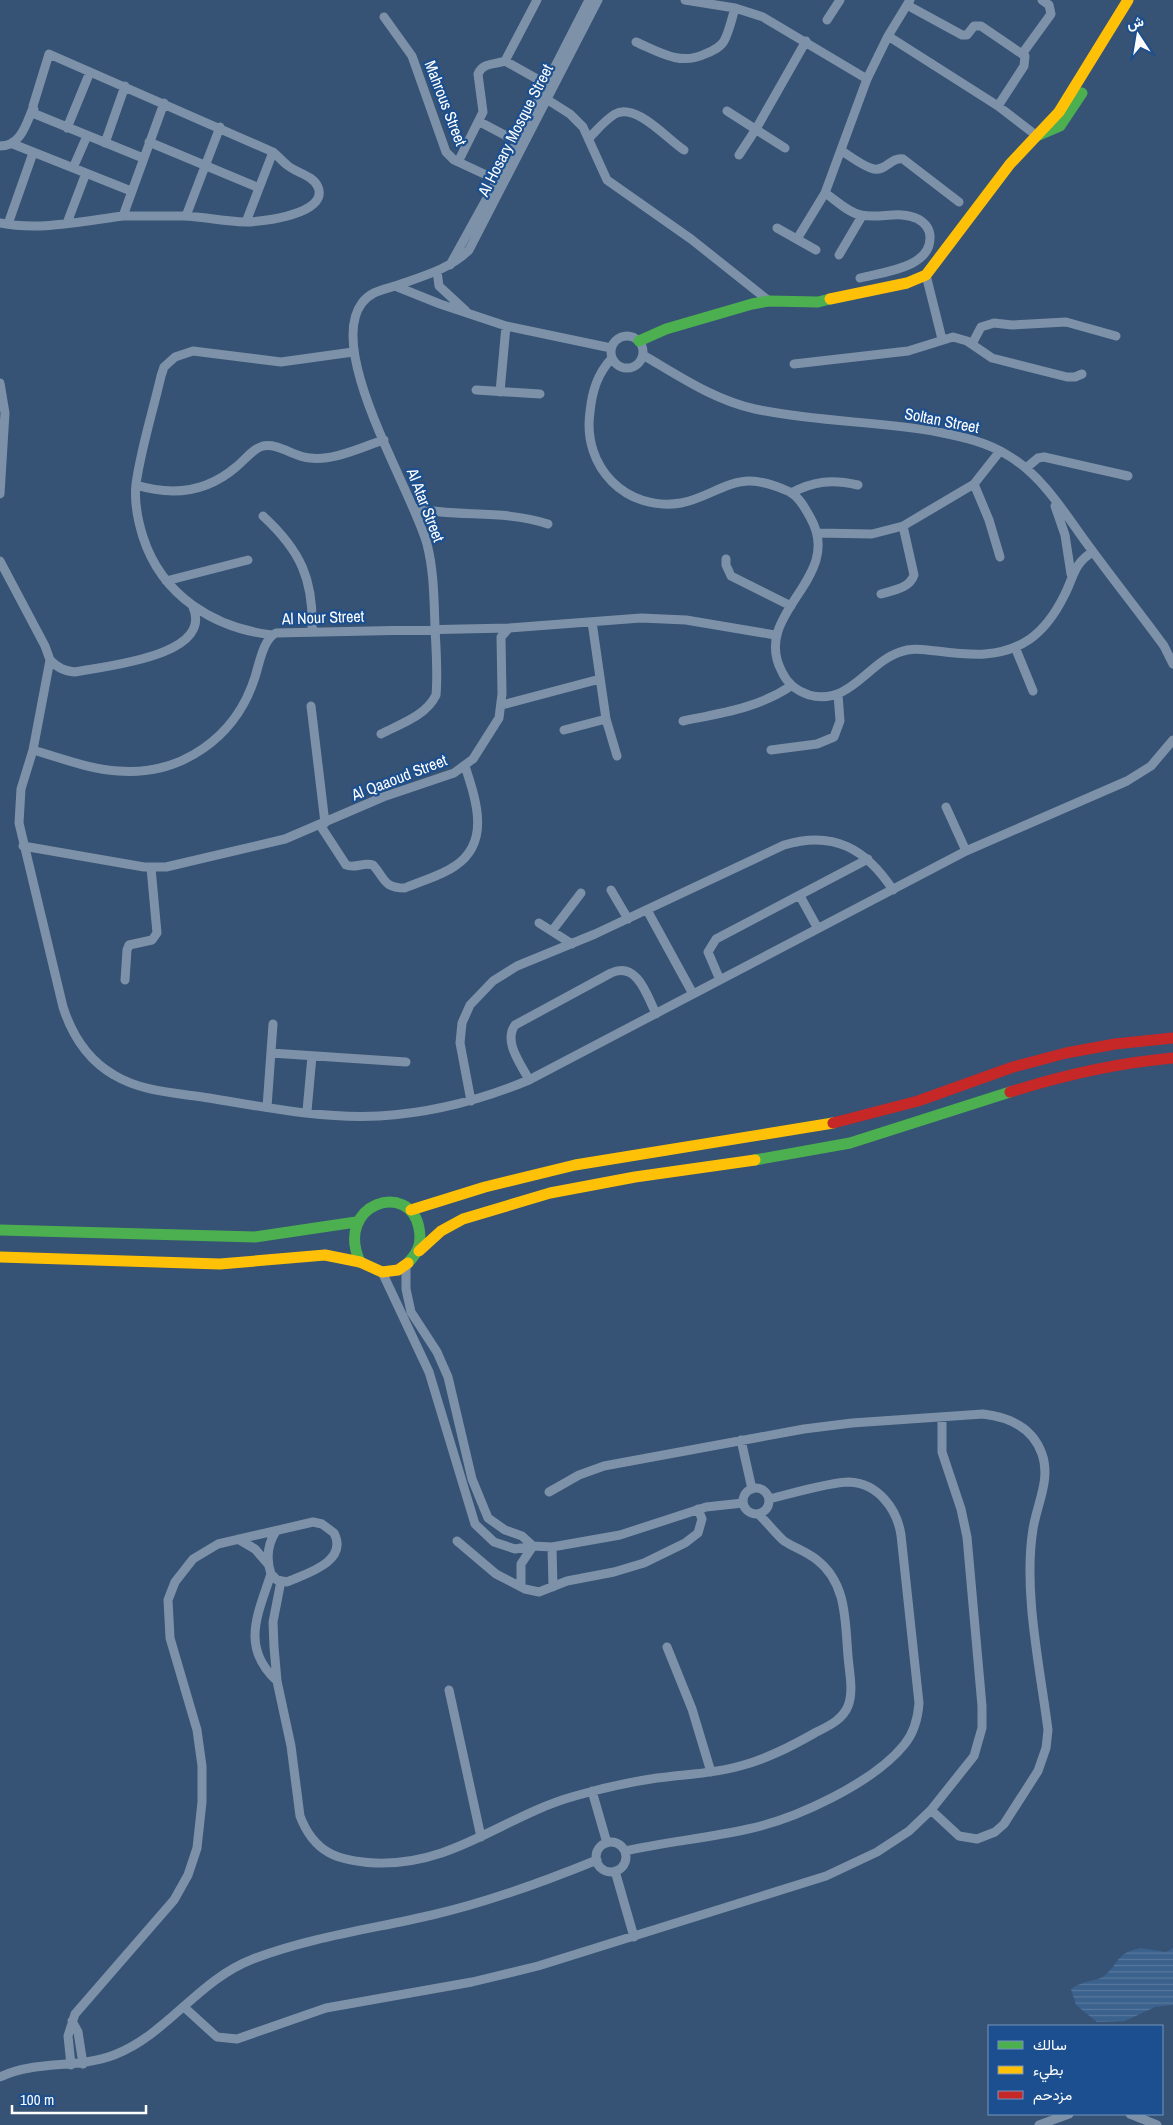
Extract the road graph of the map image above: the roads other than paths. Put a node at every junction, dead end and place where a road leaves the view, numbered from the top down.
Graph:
1 (537, 0) edge
2 (589, 0) edge
3 (598, 0) edge
4 (685, 0) edge
5 (840, 0) edge
6 (1042, 0) edge
7 (1128, 0) edge
8 (1137, 0) edge
9 (909, 2) edge
10 (735, 8) junction
11 (384, 17) dead end
12 (827, 20) dead end
13 (1118, 26) junction
14 (888, 36) junction
15 (806, 41) junction
16 (636, 42) dead end
17 (1022, 54) junction
18 (505, 61) junction
19 (90, 72) junction
20 (867, 79) junction
21 (546, 84) junction
22 (125, 86) junction
23 (544, 97) junction
24 (164, 103) junction
25 (998, 106) junction
26 (33, 108) junction
27 (727, 111) dead end
28 (480, 122) junction
29 (220, 127) junction
30 (67, 128) junction
31 (756, 129) junction
32 (87, 136) junction
33 (1037, 136) junction
34 (588, 138) junction
35 (516, 141) junction
36 (150, 142) junction
37 (105, 143) junction
38 (13, 144) junction
39 (0, 146) edge
40 (785, 148) dead end
41 (684, 150) dead end
42 (842, 151) junction
43 (273, 152) junction
44 (34, 153) junction
45 (739, 156) dead end
46 (143, 158) junction
47 (458, 162) junction
48 (206, 166) junction
49 (73, 168) junction
50 (86, 174) junction
51 (497, 180) junction
52 (259, 188) junction
53 (131, 191) junction
54 (825, 193) junction
55 (959, 202) dead end
56 (122, 216) junction
57 (186, 216) junction
58 (862, 216) junction
59 (246, 222) junction
60 (67, 223) junction
61 (3, 225) edge
62 (777, 228) dead end
63 (797, 239) junction
64 (816, 250) dead end
65 (838, 255) dead end
66 (450, 265) junction
67 (437, 271) junction
68 (926, 275) junction
69 (860, 278) dead end
70 (395, 286) junction
71 (770, 301) junction
72 (470, 314) junction
73 (506, 326) junction
74 (1116, 336) dead end
75 (942, 339) junction
76 (639, 341) junction
77 (972, 344) junction
78 (611, 348) junction
79 (353, 352) junction
80 (643, 355) junction
81 (612, 358) junction
82 (794, 364) dead end
83 (1082, 374) dead end
84 (0, 383) edge
85 (476, 390) dead end
86 (500, 392) junction
87 (540, 394) dead end
88 (384, 440) junction
89 (1000, 451) junction
90 (1026, 468) junction
91 (1128, 476) dead end
92 (974, 484) junction
93 (136, 485) junction
94 (858, 485) dead end
95 (791, 493) junction
96 (0, 494) edge
97 (1051, 496) junction
98 (413, 508) junction
99 (263, 516) dead end
100 (548, 524) dead end
101 (903, 526) junction
102 (818, 533) junction
103 (1092, 552) junction
104 (1000, 556) dead end
105 (726, 559) dead end
106 (248, 560) dead end
107 (0, 561) edge
108 (1072, 576) junction
109 (166, 581) junction
110 (881, 594) dead end
111 (791, 606) junction
112 (193, 607) junction
113 (592, 622) junction
114 (509, 628) junction
115 (435, 629) junction
116 (312, 632) junction
117 (272, 635) junction
118 (775, 635) junction
119 (1015, 647) junction
120 (50, 660) junction
121 (1173, 664) edge
122 (600, 679) junction
123 (791, 686) junction
124 (1033, 691) dead end
125 (838, 694) junction
126 (502, 705) junction
127 (311, 706) dead end
128 (606, 719) junction
129 (683, 721) dead end
130 (564, 730) dead end
131 (381, 734) dead end
132 (1173, 740) edge
133 (33, 750) junction
134 (771, 750) dead end
135 (616, 756) dead end
136 (465, 766) junction
137 (946, 807) dead end
138 (323, 824) junction
139 (23, 846) junction
140 (966, 851) junction
141 (868, 859) junction
142 (151, 868) junction
143 (611, 890) dead end
144 (893, 890) junction
145 (581, 893) dead end
146 (800, 896) junction
147 (647, 910) junction
148 (628, 919) junction
149 (539, 923) dead end
150 (817, 928) junction
151 (552, 931) junction
152 (572, 944) junction
153 (125, 980) dead end
154 (720, 980) junction
155 (693, 994) junction
156 (656, 1014) junction
157 (273, 1024) dead end
158 (1173, 1038) edge
159 (271, 1053) junction
160 (312, 1056) junction
161 (1173, 1058) edge
162 (406, 1062) dead end
163 (529, 1080) junction
164 (471, 1101) junction
165 (267, 1107) junction
166 (307, 1111) junction
167 (411, 1210) junction
168 (356, 1222) junction
169 (0, 1230) edge
170 (255, 1237) junction
171 (419, 1251) junction
172 (0, 1257) edge
173 (255, 1260) junction
174 (360, 1262) junction
175 (406, 1266) junction
176 (382, 1272) junction
177 (942, 1418) junction
178 (463, 1436) junction
179 (450, 1437) junction
180 (741, 1440) junction
181 (752, 1488) junction
182 (549, 1492) dead end
183 (770, 1499) junction
184 (743, 1503) junction
185 (698, 1509) junction
186 (758, 1514) junction
187 (488, 1518) junction
188 (475, 1524) junction
189 (276, 1531) junction
190 (238, 1539) junction
191 (457, 1541) dead end
192 (533, 1546) junction
193 (552, 1547) junction
194 (268, 1564) junction
195 (271, 1574) junction
196 (281, 1581) junction
197 (521, 1587) junction
198 (553, 1587) junction
199 (667, 1647) dead end
200 (277, 1681) junction
201 (449, 1690) dead end
202 (711, 1772) junction
203 (592, 1791) junction
204 (931, 1810) junction
205 (481, 1837) junction
206 (607, 1843) junction
207 (625, 1852) junction
208 (597, 1860) junction
209 (616, 1871) junction
210 (634, 1937) junction
211 (184, 2007) junction
212 (72, 2021) junction
213 (84, 2064) junction
214 (71, 2065) junction
215 (0, 2077) edge
216 (1066, 2115) edge
217 (1132, 2115) edge
218 (1039, 2125) edge
219 (1157, 2125) edge

1 - 18 street
2 - 21 street, Al Hosary Mosque Street
3 - 23 street, Al Hosary Mosque Street
4 - 10 street
5 - 12 street
6 - 17 street
7 - 13 street
8 - 13 street
9 - 14 street
9 - 17 street
10 - 15 street
10 - 16 street
11 - 47 street, Mahrous Street
13 - 33 street
14 - 20 street
14 - 25 street
15 - 20 street
15 - 31 street
17 - 25 street
18 - 21 street
18 - 28 street
19 - 22 street
19 - 26 street
19 - 30 street
20 - 42 street
21 - 23 street, Al Hosary Mosque Street
22 - 24 street
22 - 37 street
23 - 34 street
23 - 35 street, Al Hosary Mosque Street
23 - 66 street, Al Hosary Mosque Street
24 - 29 street
24 - 36 street
25 - 33 street
26 - 30 street
26 - 38 street
27 - 31 street
28 - 35 street
28 - 47 street
29 - 43 street
29 - 48 street
30 - 32 street
31 - 40 street
31 - 45 street
32 - 37 street
32 - 49 street
33 - 68 street
34 - 41 street
34 - 71 street
35 - 51 street, Al Hosary Mosque Street
36 - 46 street
36 - 48 street
37 - 46 street
38 - 39 street
38 - 44 street
42 - 54 street
42 - 55 street
43 - 52 street
43 - 59 street
44 - 49 street
44 - 61 street
46 - 53 street
47 - 51 street, Mahrous Street
48 - 52 street
48 - 57 street
49 - 50 street
50 - 53 street
50 - 60 street
51 - 66 street, Al Hosary Mosque Street
52 - 59 street
53 - 56 street
54 - 58 street
54 - 63 street
56 - 57 street
56 - 60 street
57 - 59 street
58 - 65 street
58 - 69 street
60 - 61 street
62 - 63 street
63 - 64 street
66 - 67 street, Al Hosary Mosque Street
67 - 70 street, Al Hosary Mosque Street
67 - 72 street
68 - 71 street
68 - 75 street
70 - 72 street
70 - 79 street, Al Atar Street
71 - 76 street
72 - 73 street
73 - 78 street
73 - 86 street
74 - 77 street
75 - 77 street
75 - 82 street
76 - 78 street
76 - 80 street
77 - 83 street
78 - 81 street
79 - 88 street, Al Atar Street
79 - 93 street
80 - 81 street
80 - 89 street, Soltan Street
81 - 95 street
84 - 96 street
85 - 86 street
86 - 87 street
88 - 93 street
88 - 98 street, Al Atar Street
89 - 90 street, Soltan Street
89 - 92 street
90 - 91 street
90 - 97 street, Soltan Street
92 - 101 street
92 - 104 street
93 - 109 street
94 - 95 street
95 - 102 street
97 - 103 street, Soltan Street
97 - 108 street
98 - 100 street
98 - 115 street, Al Atar Street
99 - 116 street
101 - 102 street
101 - 110 street
102 - 111 street
103 - 108 street
103 - 121 street, Soltan Street
105 - 111 street
106 - 109 street
107 - 120 street
108 - 119 street
109 - 112 street
111 - 118 street
112 - 117 street
112 - 120 street
113 - 114 street
113 - 118 street
113 - 122 street
114 - 115 street, Al Nour Street
114 - 126 street, Al Qaaoud Street
115 - 116 street, Al Nour Street
115 - 131 street, Al Atar Street
116 - 117 street, Al Nour Street
117 - 133 street, Al Nour Street
118 - 123 street
119 - 124 street
119 - 125 street
120 - 133 street
122 - 126 street
122 - 128 street
123 - 125 street
123 - 129 street
125 - 134 street
126 - 136 street, Al Qaaoud Street
127 - 138 street
128 - 130 street
128 - 135 street
132 - 140 street
133 - 139 street
136 - 138 street, Al Qaaoud Street
136 - 138 street
137 - 140 street
138 - 142 street, Al Qaaoud Street
139 - 142 street, Al Qaaoud Street
139 - 165 street
140 - 144 street
141 - 144 street
141 - 146 street
141 - 147 street
142 - 153 street
143 - 148 street
144 - 150 street
145 - 151 street
146 - 150 street
146 - 154 street
147 - 148 street
147 - 155 street
148 - 152 street
149 - 151 street
150 - 154 street
151 - 152 street
152 - 164 street
154 - 155 street
155 - 156 street
156 - 163 street
156 - 163 street
157 - 159 street
158 - 167 street
159 - 160 street
159 - 165 street
160 - 162 street
160 - 166 street
161 - 171 street
163 - 164 street
164 - 166 street
165 - 166 street
167 - 168 street
167 - 171 street
168 - 170 street
168 - 174 street
169 - 170 street
170 - 173 street
171 - 175 street
172 - 173 street
173 - 174 street
174 - 176 street
175 - 176 street
175 - 178 street
176 - 179 street
177 - 180 street
177 - 204 street
177 - 204 street
178 - 179 street
178 - 187 street
179 - 188 street
180 - 181 street
180 - 182 street
181 - 183 street
181 - 184 street
183 - 186 street
183 - 207 street
184 - 185 street
184 - 186 street
185 - 193 street
185 - 198 street
186 - 202 street
187 - 188 street
187 - 192 street
188 - 192 street
189 - 190 street
189 - 194 street
189 - 196 street
190 - 194 street
190 - 212 street
191 - 197 street
192 - 193 street
192 - 197 street
193 - 198 street
194 - 195 street
195 - 196 street
195 - 200 street
196 - 200 street
197 - 198 street
199 - 202 street
200 - 205 street
201 - 205 street
202 - 203 street
203 - 205 street
203 - 206 street
204 - 210 street
206 - 207 street
206 - 208 street
207 - 209 street
208 - 209 street
208 - 211 street
209 - 210 street
210 - 211 street
211 - 213 street
212 - 213 street
212 - 214 street
213 - 214 street
214 - 215 street
216 - 218 street
217 - 219 street

